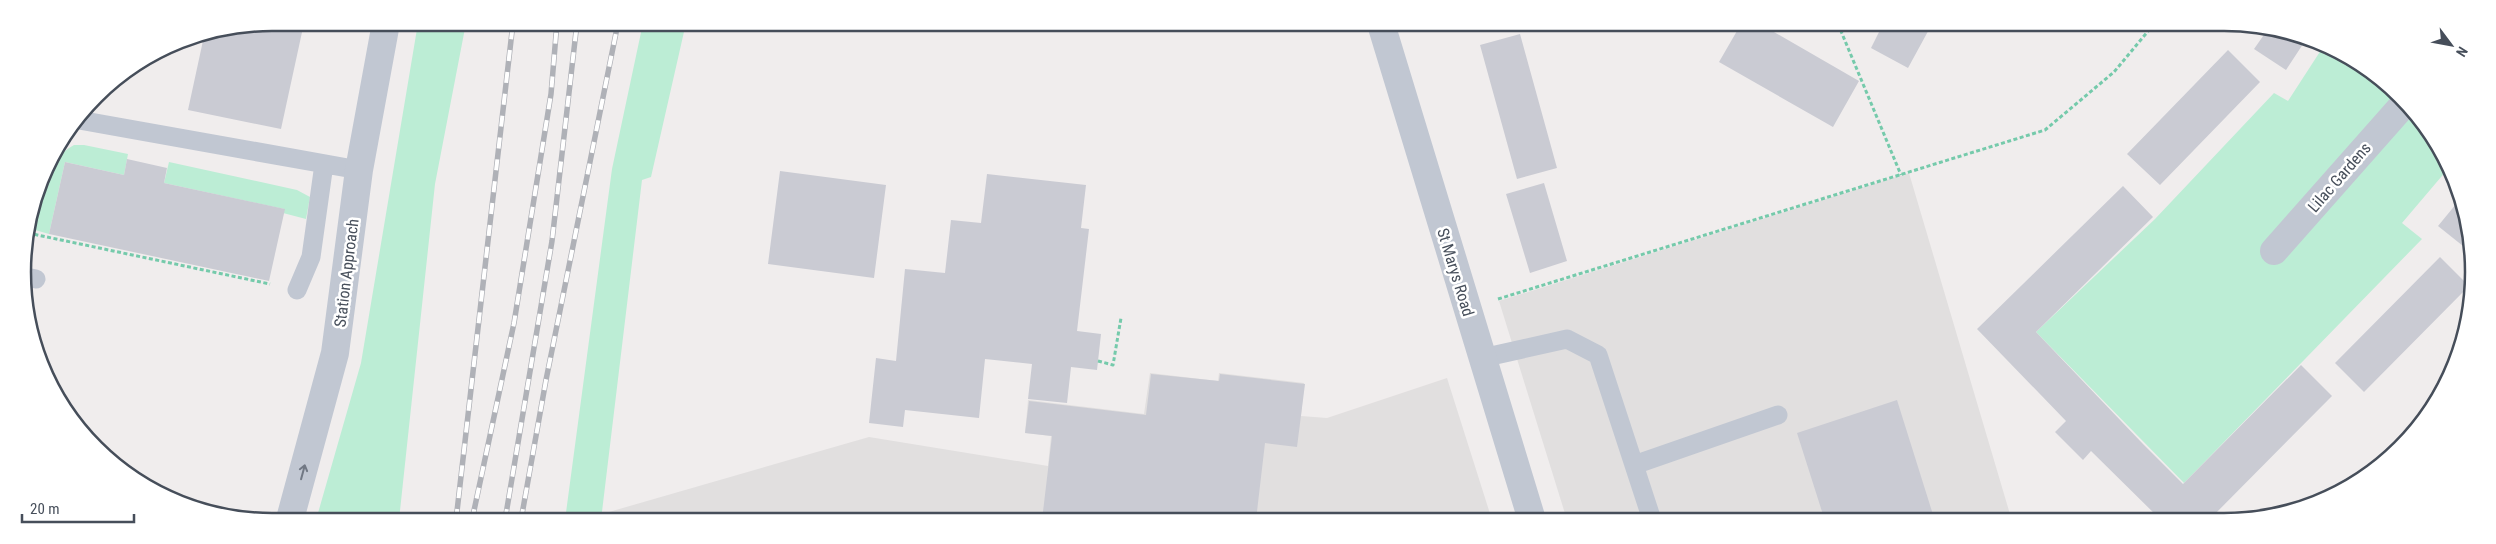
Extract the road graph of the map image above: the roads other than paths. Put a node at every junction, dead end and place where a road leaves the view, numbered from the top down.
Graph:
1 (385, 31) edge
2 (1383, 31) edge
3 (2400, 108) edge
4 (84, 121) edge
5 (324, 164) junction
6 (359, 170) junction
7 (2274, 251) dead end
8 (297, 290) road end
9 (1482, 358) junction
10 (1778, 415) dead end
11 (1634, 465) junction
12 (292, 513) edge
13 (1530, 513) edge
14 (1650, 513) edge

1 - 6 street, Station Approach
2 - 9 street, St Marys Road
3 - 7 street, Lilac Gardens
4 - 5 lane
5 - 6 lane
5 - 8 lane
12 -> 6 street, Station Approach
9 - 11 lane
9 - 13 street, St Marys Road
10 - 11 lane
11 - 14 lane

